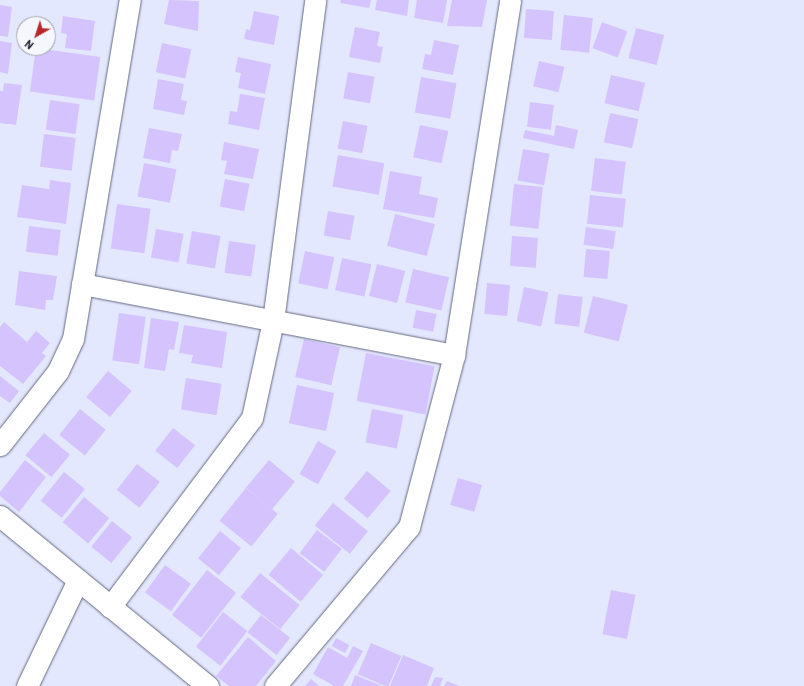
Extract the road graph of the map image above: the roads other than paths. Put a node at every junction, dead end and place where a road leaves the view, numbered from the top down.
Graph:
1 (130, 0) edge
2 (315, 0) edge
3 (510, 0) edge
4 (82, 284) junction
5 (273, 321) junction
6 (454, 355) junction
7 (0, 445) edge
8 (0, 516) edge
9 (78, 580) junction
10 (110, 607) junction
11 (28, 686) edge
12 (208, 686) edge
13 (275, 686) edge

1 - 4 street
2 - 5 street
3 - 6 street
4 - 5 street
4 - 7 street
5 - 6 street
5 - 10 street
6 - 13 street
8 - 9 street
9 - 10 street
9 - 11 street
10 - 12 street

